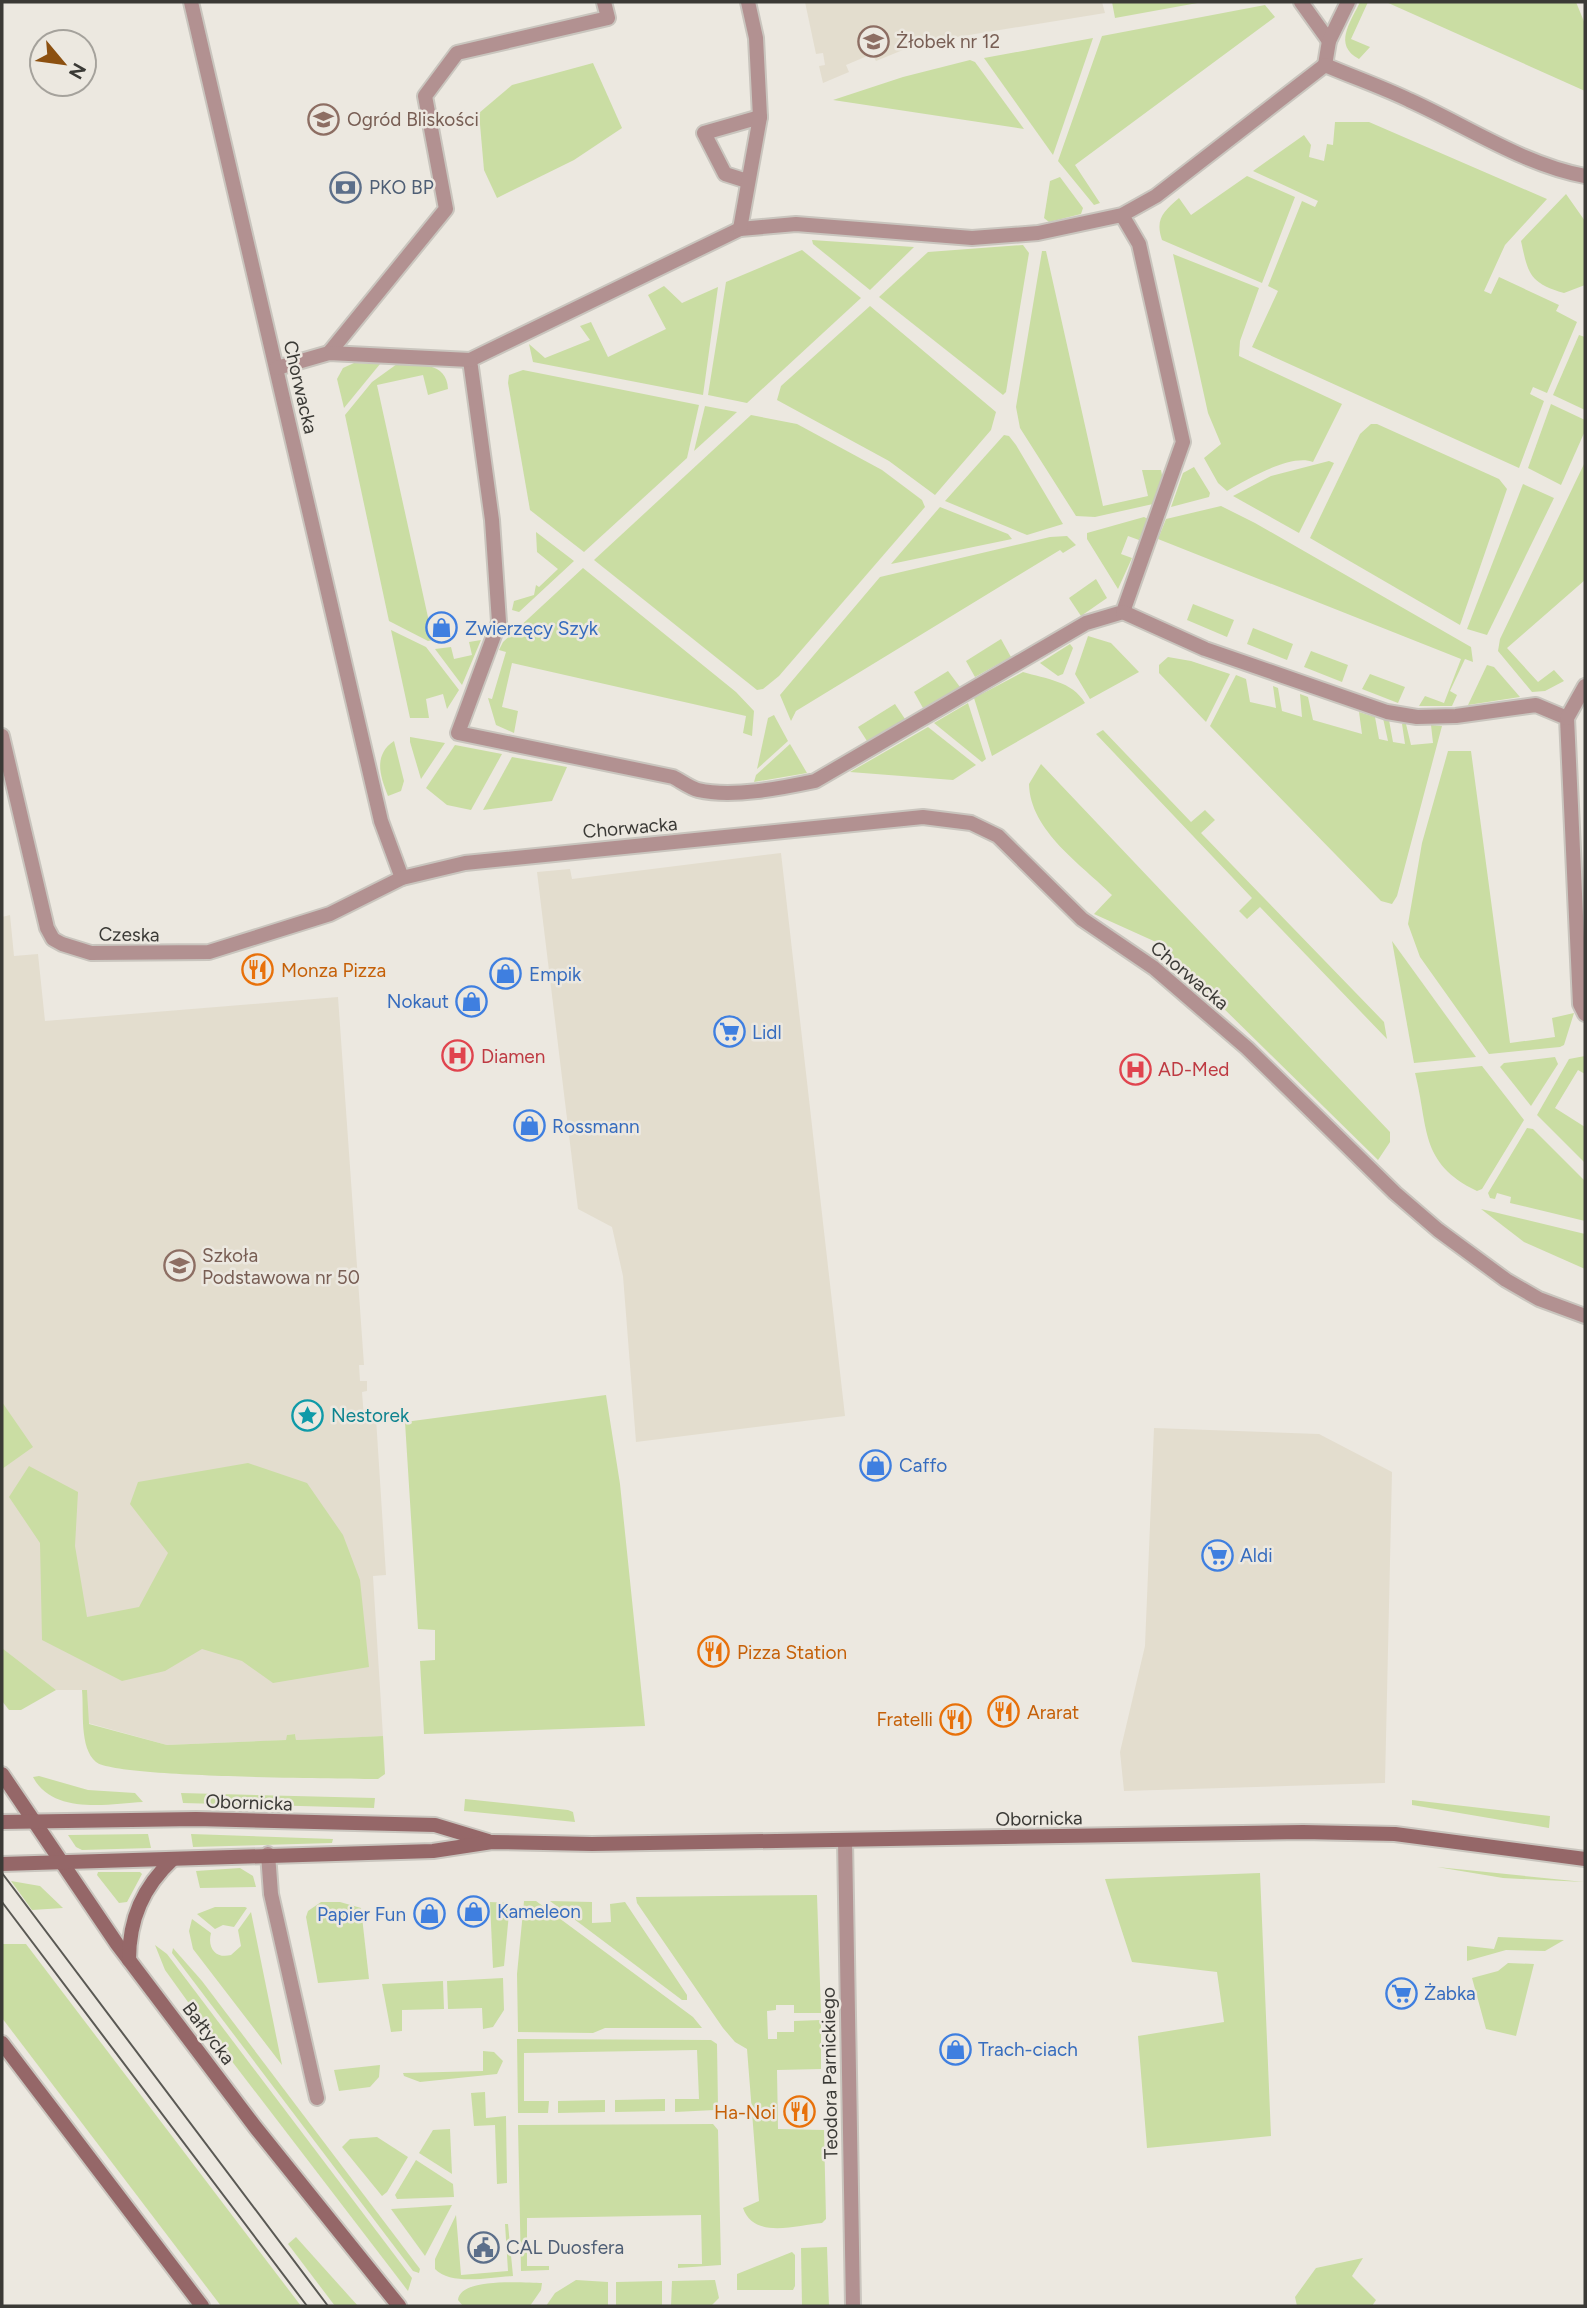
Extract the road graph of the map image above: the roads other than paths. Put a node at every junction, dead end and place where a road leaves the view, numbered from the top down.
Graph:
1 (191, 2) edge
2 (604, 2) edge
3 (748, 2) edge
4 (1301, 2) edge
5 (1348, 2) edge
6 (1329, 41) junction
7 (1325, 65) junction
8 (760, 117) junction
9 (1585, 176) edge
10 (747, 181) junction
11 (1122, 215) junction
12 (740, 229) junction
13 (329, 353) junction
14 (470, 360) junction
15 (277, 368) junction
16 (1123, 612) junction
17 (1585, 685) edge
18 (1567, 718) junction
19 (3, 743) edge
20 (402, 878) junction
21 (1585, 1014) edge
22 (1585, 1316) edge
23 (2, 1774) edge
24 (33, 1820) junction
25 (2, 1822) edge
26 (845, 1840) junction
27 (492, 1842) junction
28 (268, 1854) junction
29 (173, 1859) junction
30 (1585, 1859) edge
31 (60, 1861) junction
32 (2, 1864) edge
33 (129, 1960) junction
34 (2, 2043) edge
35 (317, 2098) dead end
36 (202, 2306) edge
37 (399, 2306) edge
38 (853, 2306) edge

1 - 15 street, Chorwacka
2 - 13 street
3 - 8 street
4 - 6 street
5 - 6 street
6 - 7 street
7 - 9 street
7 - 11 street
8 - 10 street
8 - 10 street
10 - 12 street
11 - 12 street
11 - 16 street
12 - 14 street
13 - 14 street
13 - 15 street
14 - 16 street
15 - 20 street, Chorwacka
16 - 18 street
17 - 18 street
18 - 21 street
19 - 20 street, Czeska
20 - 22 street, Chorwacka
23 - 24 main road, Bałtycka
24 - 25 main road, Obornicka
24 - 27 main road, Obornicka
24 - 31 main road, Bałtycka
26 - 27 main road, Obornicka
26 - 30 main road, Obornicka
26 - 38 street, Teodora Parnickiego
27 - 28 main road, Obornicka
28 - 29 main road, Obornicka
28 - 35 street
29 - 31 main road, Obornicka
29 - 33 main road
31 - 32 main road, Obornicka
31 - 33 main road, Bałtycka
33 - 37 main road, Bałtycka
34 - 36 main road

